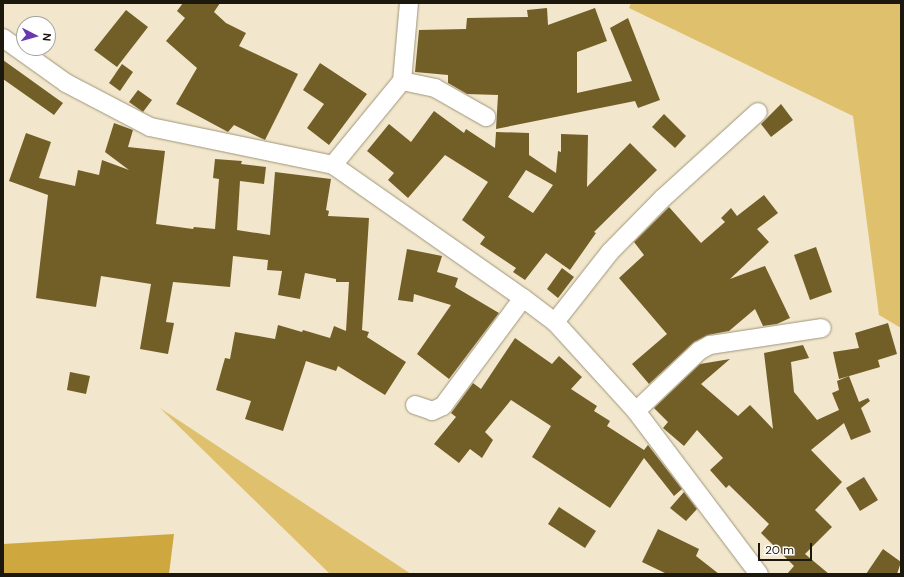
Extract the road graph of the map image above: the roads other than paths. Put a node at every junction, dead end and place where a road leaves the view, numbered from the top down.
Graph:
1 (408, 3) edge
2 (3, 38) edge
3 (402, 82) junction
4 (758, 112) dead end
5 (486, 117) dead end
6 (333, 165) junction
7 (523, 298) junction
8 (556, 322) junction
9 (822, 328) dead end
10 (415, 405) dead end
11 (636, 411) junction
12 (759, 574) edge

1 - 3 street
2 - 6 street
3 - 5 street
3 - 6 street
4 - 8 street
6 - 7 street
7 - 8 street
7 - 10 street
8 - 11 street
9 - 11 street
11 - 12 street

